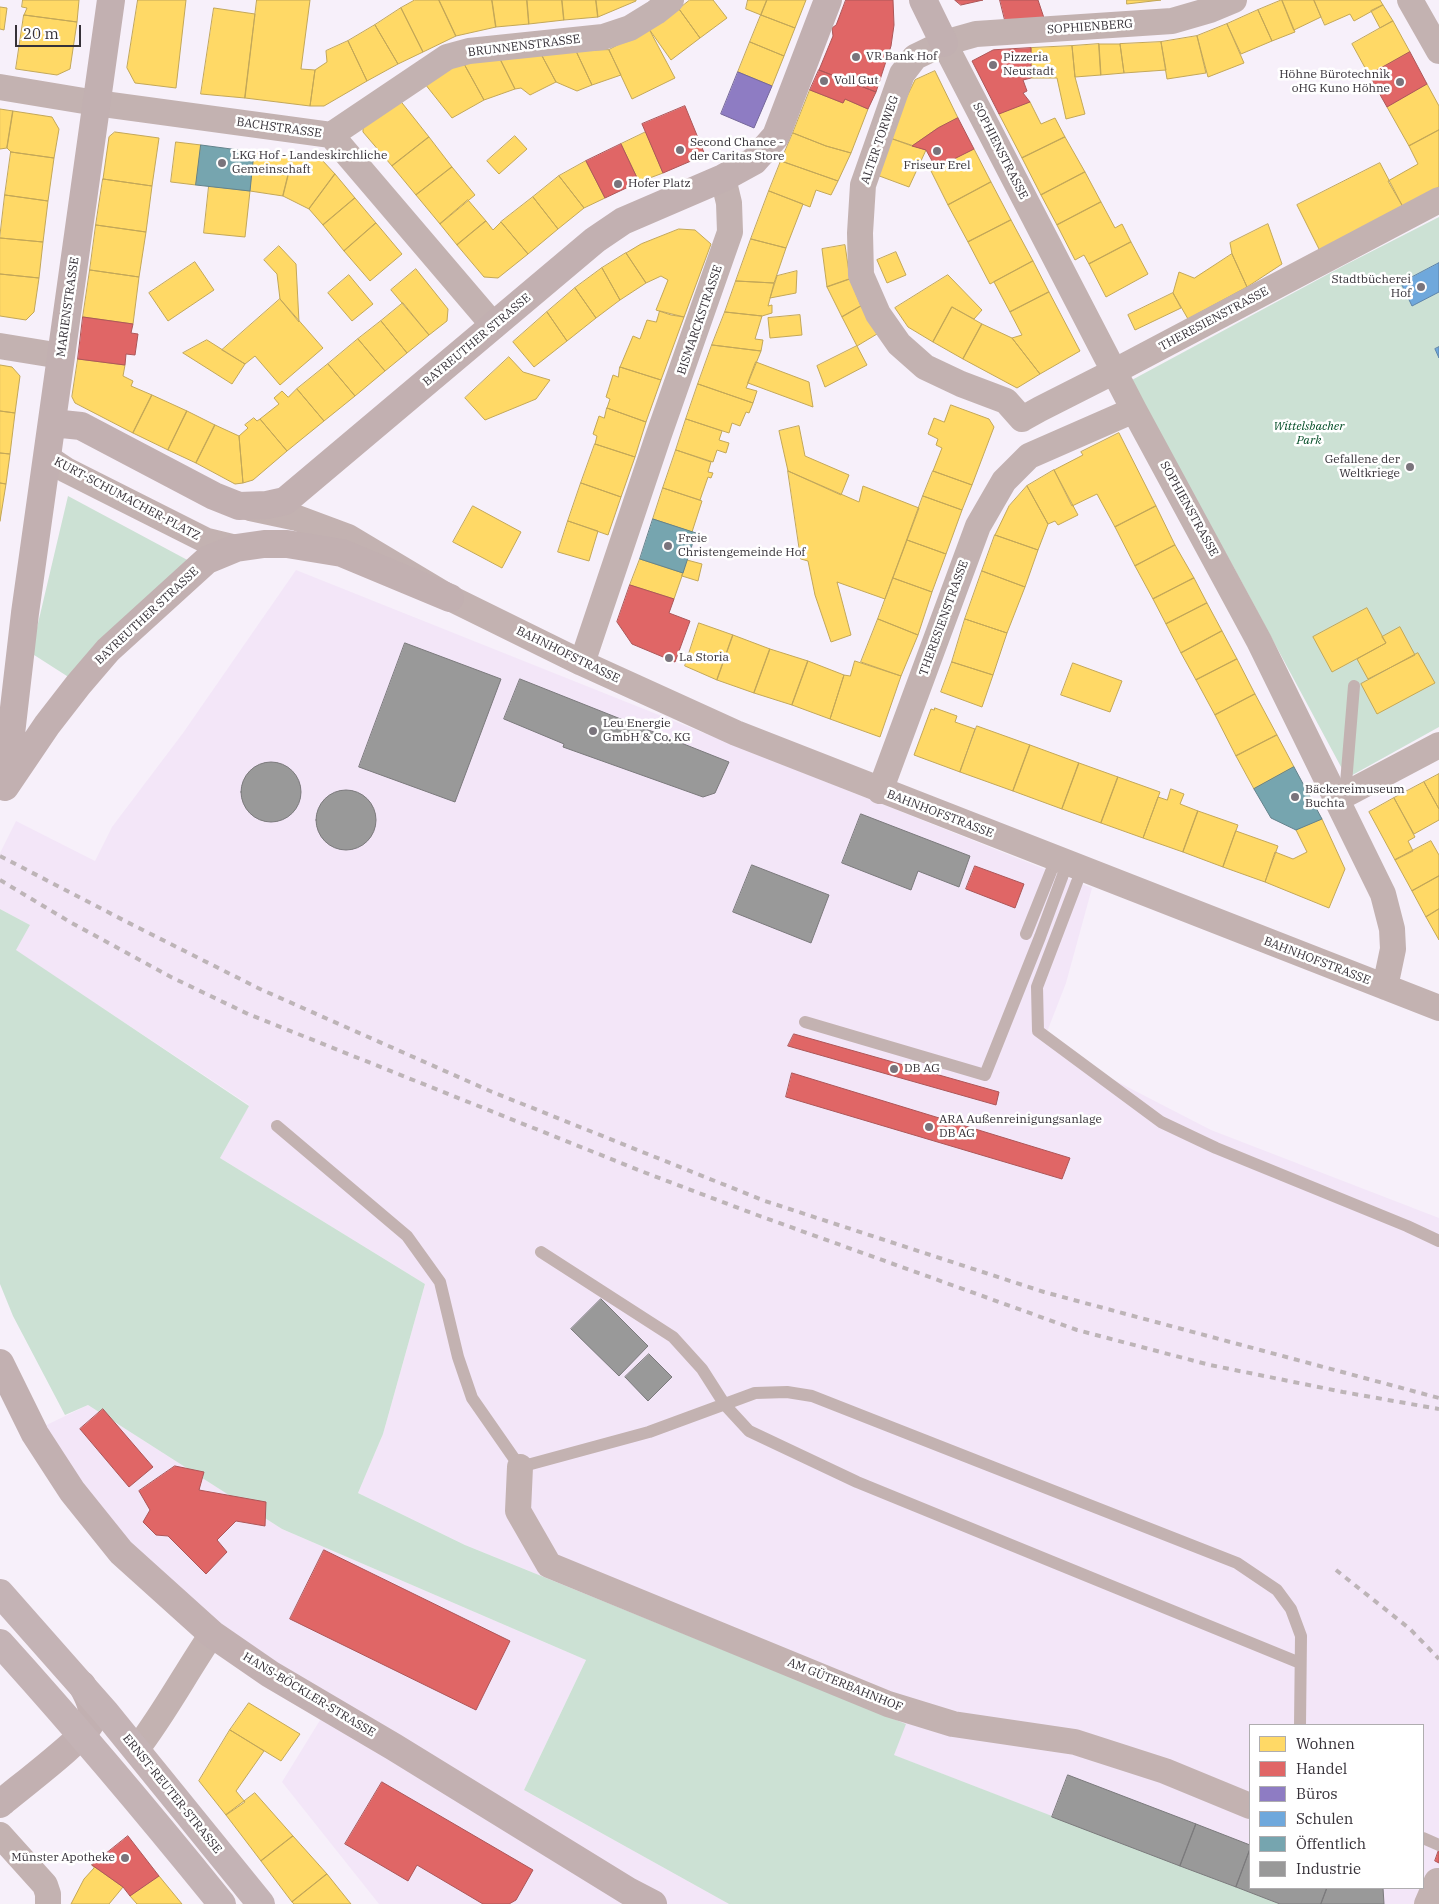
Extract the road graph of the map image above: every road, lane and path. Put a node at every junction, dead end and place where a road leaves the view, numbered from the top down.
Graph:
1 (111, 0) edge
2 (671, 0) edge
3 (828, 0) edge
4 (923, 0) edge
5 (929, 0) edge
6 (1234, 0) edge
7 (1410, 0) edge
8 (944, 43) junction
9 (1439, 51) edge
10 (0, 87) edge
11 (96, 103) junction
12 (331, 135) junction
13 (722, 178) junction
14 (1439, 200) edge
15 (494, 326) junction
16 (0, 346) edge
17 (61, 356) junction
18 (1115, 372) junction
19 (1134, 410) junction
20 (1022, 420) junction
21 (52, 423) junction
22 (1029, 456) junction
23 (48, 458) junction
24 (239, 506) junction
25 (236, 548) junction
26 (450, 598) junction
27 (25, 613) junction
28 (582, 663) junction
29 (1354, 686) dead end
30 (0, 709) edge
31 (1439, 745) edge
32 (0, 779) edge
33 (880, 791) junction
34 (0, 795) edge
35 (1341, 797) junction
36 (1068, 864) junction
37 (1026, 934) dead end
38 (1384, 988) junction
39 (1439, 1008) edge
40 (805, 1022) dead end
41 (277, 1126) dead end
42 (1439, 1241) edge
43 (541, 1252) dead end
44 (0, 1363) edge
45 (725, 1405) junction
46 (520, 1467) junction
47 (0, 1593) edge
48 (212, 1634) junction
49 (0, 1643) edge
50 (1300, 1663) junction
51 (82, 1685) junction
52 (1300, 1724) edge
53 (82, 1736) junction
54 (136, 1750) junction
55 (0, 1804) edge
56 (1249, 1806) edge
57 (0, 1835) edge
58 (1424, 1838) edge
59 (1439, 1845) edge
60 (48, 1904) edge
61 (222, 1904) edge
62 (261, 1904) edge
63 (653, 1904) edge

1 - 11 street, MARIENSTRASSE
2 - 12 street, BRUNNENSTRASSE
3 - 13 street
4 - 8 street, SOPHIENSTRASSE
5 - 8 street, SOPHIENSTRASSE
6 - 8 street, SOPHIENBERG
7 - 9 street
8 - 18 street, SOPHIENSTRASSE
8 - 20 street, ALTER TORWEG
10 - 11 street, BACHSTRASSE
11 - 12 street, BACHSTRASSE
11 - 17 street, MARIENSTRASSE
12 - 15 street, BACHSTRASSE
13 - 15 street, BAYREUTHER STRASSE
13 - 28 street, BISMARCKSTRASSE
14 - 18 street, THERESIENSTRASSE
15 - 24 street, BAYREUTHER STRASSE
16 - 17 street
17 - 21 street, MARIENSTRASSE
18 - 19 street, SOPHIENSTRASSE
18 - 20 street, THERESIENSTRASSE
19 - 22 street, THERESIENSTRASSE
19 - 35 street, SOPHIENSTRASSE
20 - 22 street
21 - 23 street, MARIENSTRASSE
21 - 24 street
22 - 33 street, THERESIENSTRASSE
23 - 25 street, KURT-SCHUMACHER-PLATZ
23 - 27 street, MARIENSTRASSE
24 - 26 street, BAHNHOFSTRASSE
25 - 26 street, BAHNHOFSTRASSE
25 - 34 street, BAYREUTHER STRASSE
26 - 28 street, BAHNHOFSTRASSE
27 - 30 street, MARIENSTRASSE
27 - 32 street, MARIENSTRASSE
28 - 33 street, BAHNHOFSTRASSE
29 - 35 lane
31 - 35 street
33 - 36 street, BAHNHOFSTRASSE
35 - 38 street, SOPHIENSTRASSE
36 - 37 lane
36 - 38 street, BAHNHOFSTRASSE
36 - 40 lane
36 - 42 lane
38 - 39 street, BAHNHOFSTRASSE
41 - 46 lane
43 - 45 lane
44 - 48 street, HANS-BÖCKLER-STRASSE
45 - 46 lane
45 - 50 lane
45 - 50 lane
46 - 56 street, AM GÜTERBAHNHOF
47 - 51 main road, ERNST-REUTER-STRASSE
48 - 54 street
48 - 63 street, HANS-BÖCKLER-STRASSE
49 - 53 main road
50 - 52 lane
51 - 53 street, ERNST-REUTER-STRASSE
51 - 54 main road, ERNST-REUTER-STRASSE
53 - 55 street
53 - 61 main road
54 - 62 main road, ERNST-REUTER-STRASSE
57 - 60 street
58 - 59 lane

